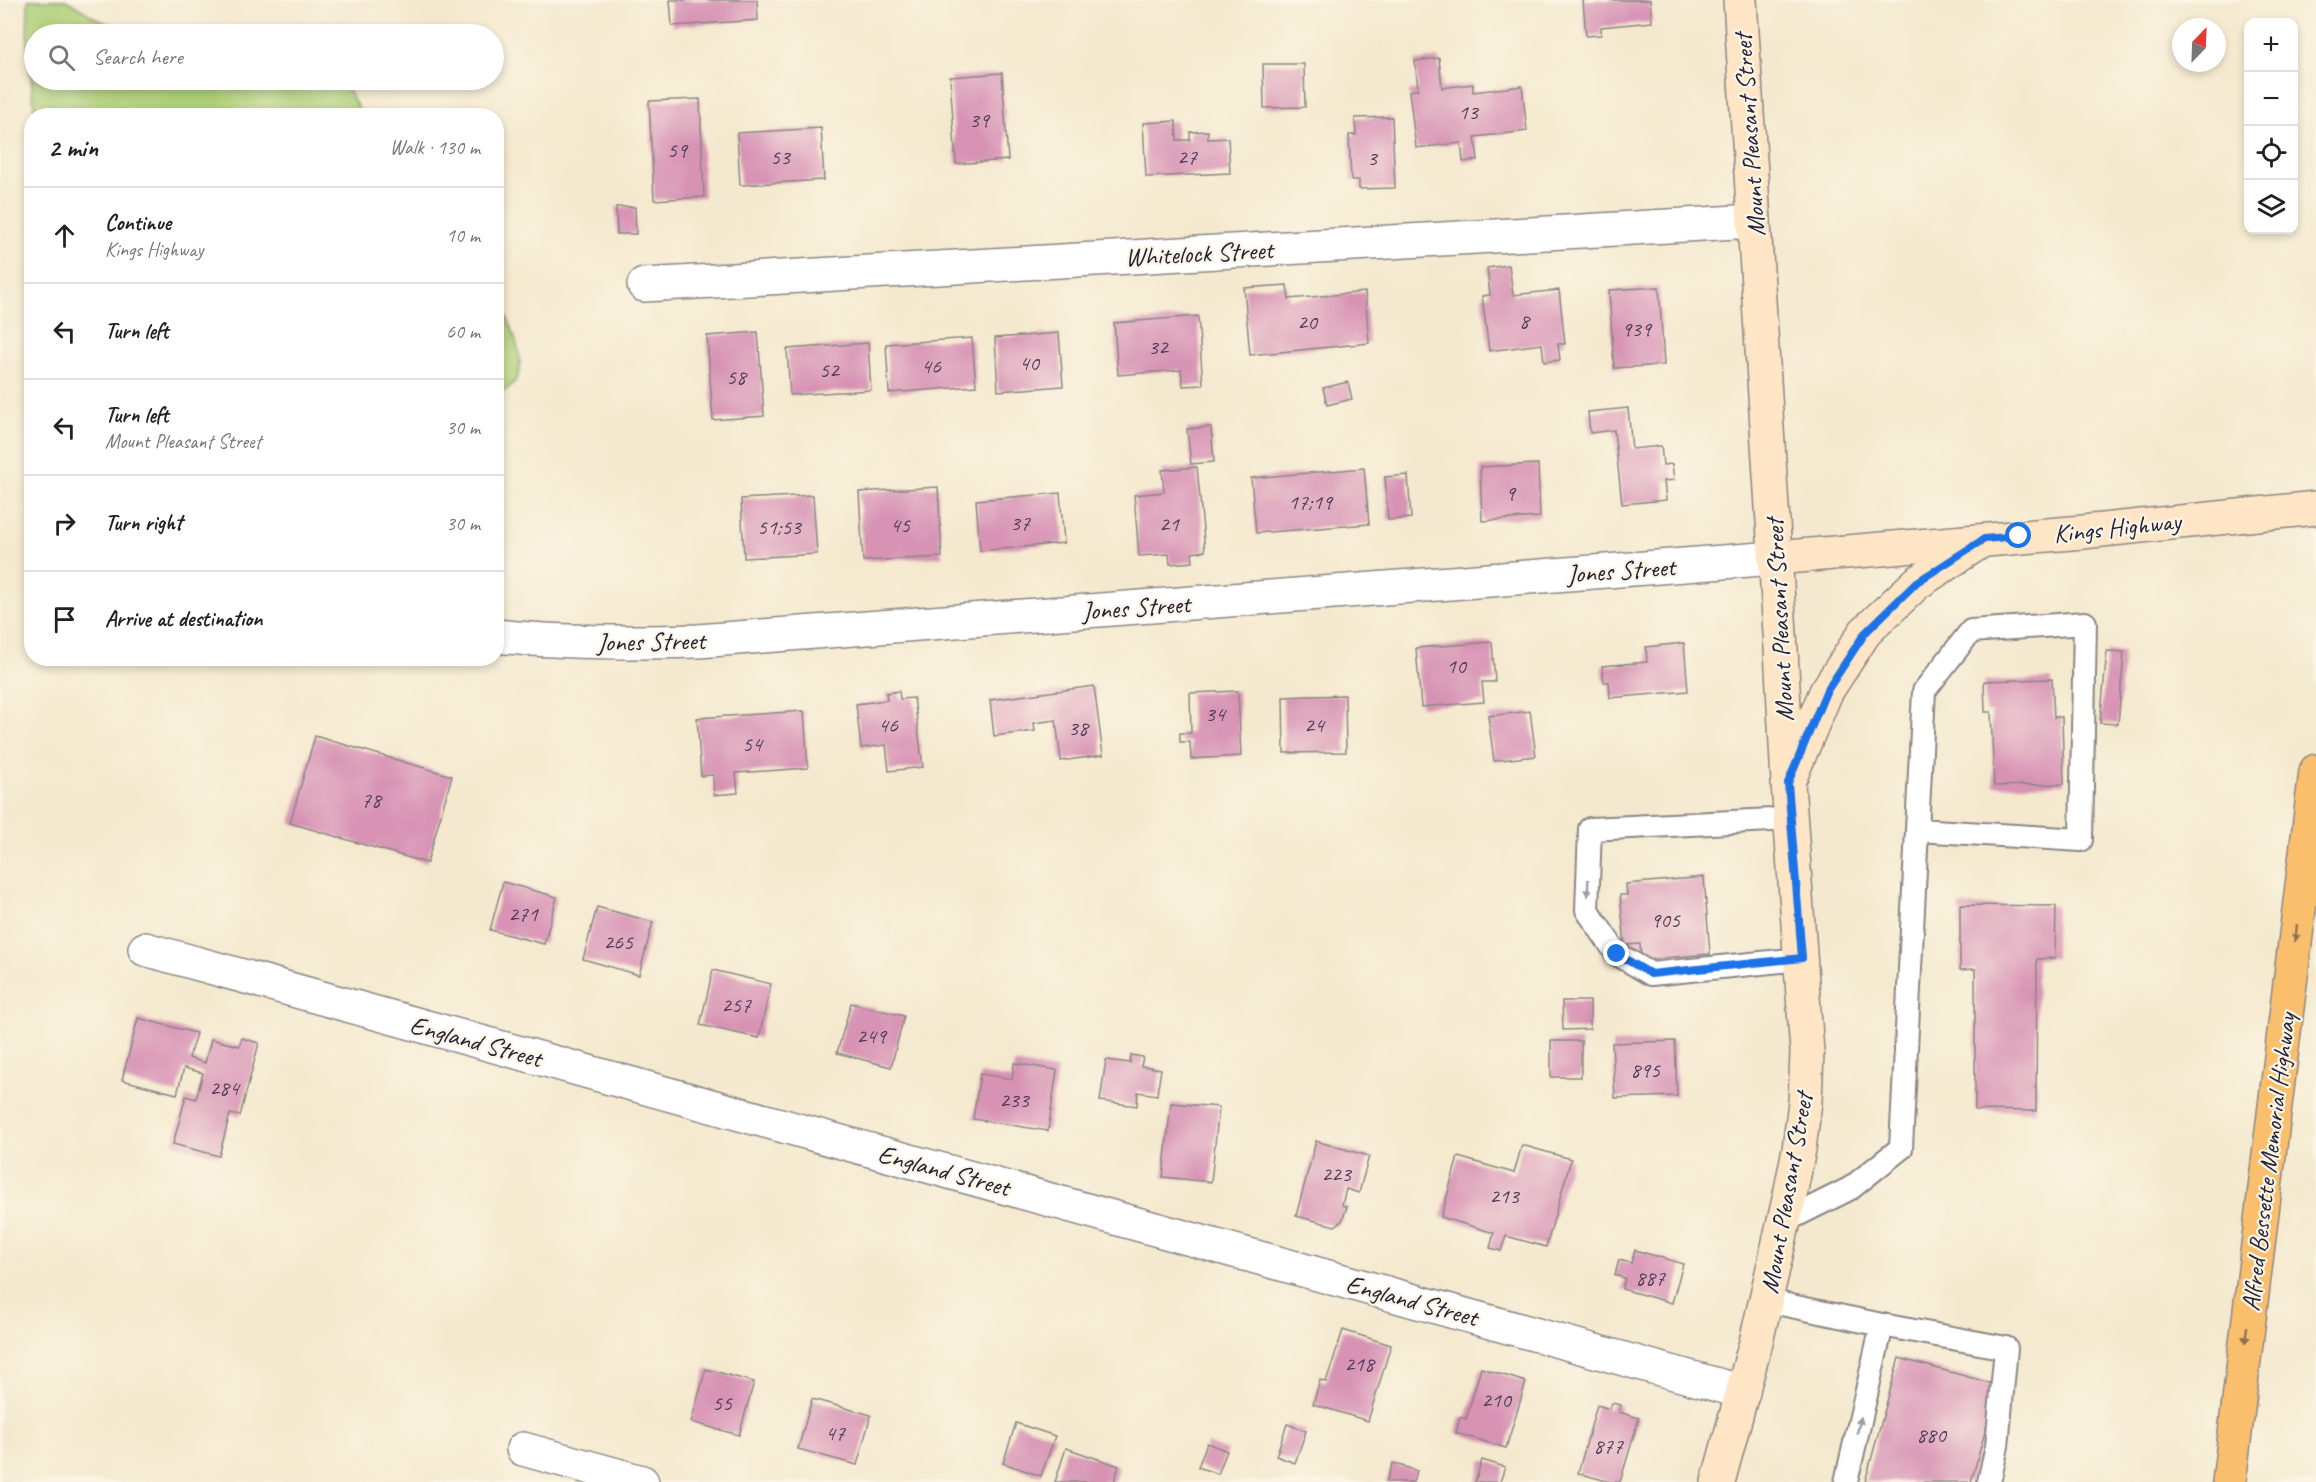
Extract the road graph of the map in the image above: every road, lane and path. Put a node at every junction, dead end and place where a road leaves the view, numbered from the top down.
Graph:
1 (1740, 0) edge
2 (1754, 221) junction
3 (644, 285) dead end
4 (2316, 508) edge
5 (1984, 539) junction
6 (1775, 558) junction
7 (504, 637) edge
8 (2316, 771) edge
9 (1788, 783) junction
10 (1792, 819) junction
11 (1917, 830) junction
12 (145, 949) dead end
13 (1802, 958) junction
14 (1785, 1221) junction
15 (1767, 1301) junction
16 (1882, 1325) junction
17 (1743, 1392) junction
18 (523, 1449) dead end
19 (642, 1482) edge
20 (1718, 1482) edge
21 (1846, 1482) edge
22 (1989, 1482) edge
23 (2229, 1482) edge

1 - 2 main road, Mount Pleasant Street
2 - 3 street, Whitelock Street
2 - 6 main road, Mount Pleasant Street
4 - 5 main road, Kings Highway
5 - 6 main road, Kings Highway
5 - 9 main road
6 - 7 street, Jones Street
6 - 9 main road, Mount Pleasant Street
8 -> 23 highway, Alfred Bessette Memorial Highway
9 - 10 main road, Mount Pleasant Street
10 - 13 main road, Mount Pleasant Street
10 -> 13 lane
11 - 11 lane
11 - 14 lane
12 - 17 street, England Street
13 - 14 main road, Mount Pleasant Street
14 - 15 main road, Mount Pleasant Street
15 - 16 lane
15 - 17 main road, Mount Pleasant Street
21 -> 16 lane
16 - 22 lane
17 - 20 main road, Mount Pleasant Street
18 - 19 street

